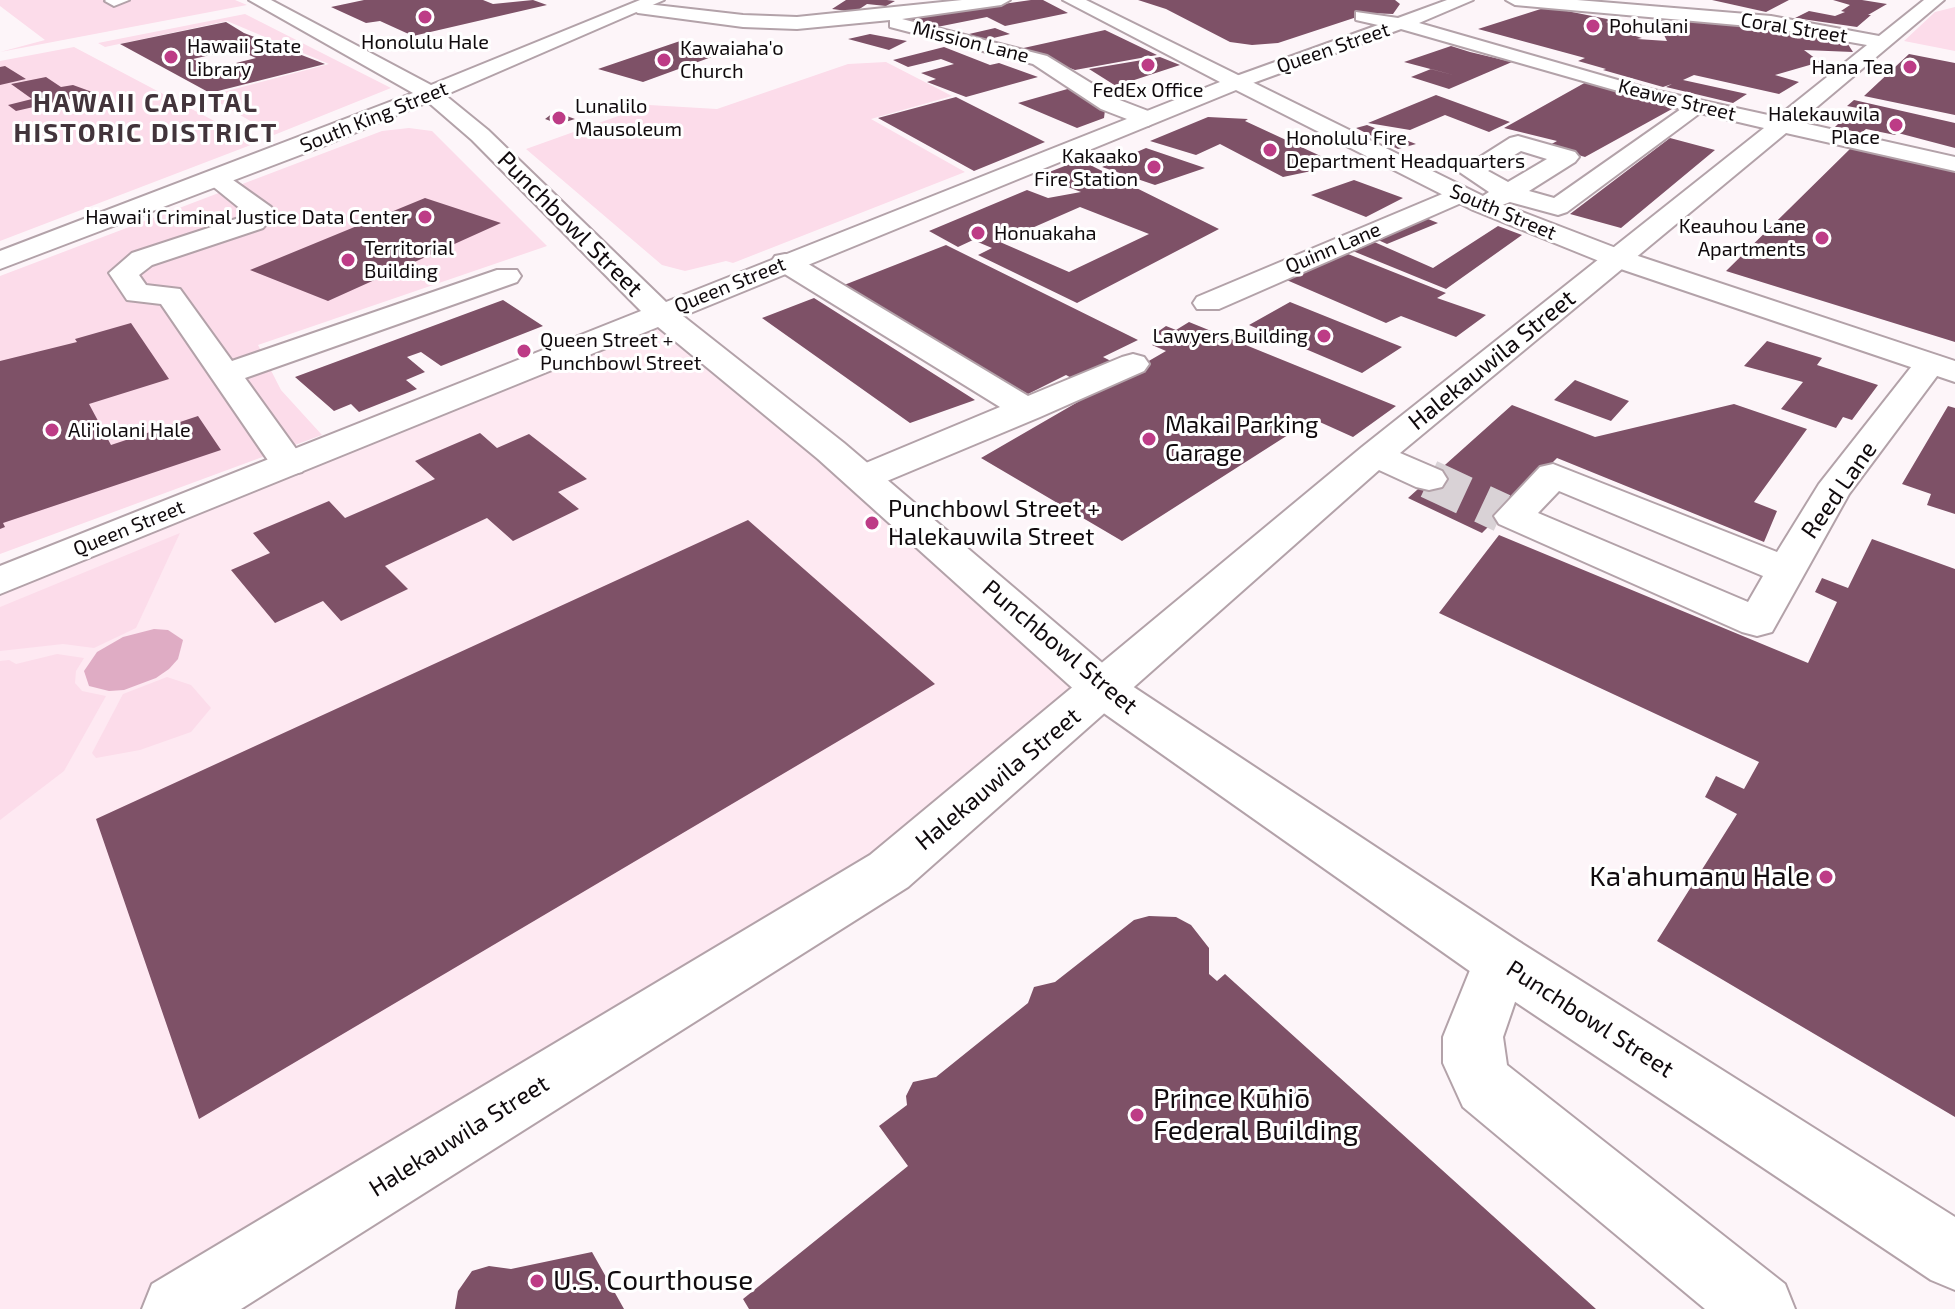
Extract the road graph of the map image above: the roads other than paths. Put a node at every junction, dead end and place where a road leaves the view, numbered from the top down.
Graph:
1 (258, 0) edge
2 (1001, 0) edge
3 (1072, 0) edge
4 (1515, 0) edge
5 (1934, 0) edge
6 (1457, 1) edge
7 (1955, 3) edge
8 (646, 4) edge
9 (1362, 16) dead end
10 (875, 17) junction
11 (1403, 24) junction
12 (1881, 42) junction
13 (1235, 83) junction
14 (431, 94) junction
15 (1689, 113) dead end
16 (1148, 119) junction
17 (410, 125) dead end
18 (435, 125) dead end
19 (1781, 125) junction
20 (476, 133) junction
21 (313, 142) junction
22 (1567, 157) junction
23 (1955, 164) edge
24 (1610, 170) junction
25 (217, 180) junction
26 (1508, 193) junction
27 (1470, 200) junction
28 (1619, 259) junction
29 (0, 261) edge
30 (785, 262) junction
31 (507, 276) dead end
32 (1208, 303) dead end
33 (660, 313) junction
34 (1133, 364) dead end
35 (1942, 368) edge
36 (228, 373) junction
37 (1028, 410) junction
38 (1375, 455) junction
39 (289, 464) junction
40 (862, 478) junction
41 (1429, 479) tunnel mouth
42 (1785, 570) junction
43 (0, 581) edge
44 (1104, 690) junction
45 (1501, 961) junction
46 (1955, 1256) edge
47 (177, 1309) edge
48 (1760, 1309) edge

1 - 14 street, Punchbowl Street
2 - 10 street
3 - 13 street, South Street
4 - 12 street, Coral Street
5 - 7 street
5 - 12 street, Halekauwila Street
6 - 11 street, Queen Street
8 - 10 street
8 - 14 street, South King Street
9 - 11 street, Keawe Street
10 - 16 street, Mission Lane
11 - 13 street, Queen Street
11 - 19 street, Keawe Street
12 - 19 street, Halekauwila Street
13 - 16 street, Queen Street
13 - 27 street, South Street
14 - 20 street, Punchbowl Street
14 - 21 street, South King Street
15 - 24 street
16 - 30 street, Queen Street
17 - 21 street
18 - 20 street
19 - 23 street, Keawe Street
19 - 28 street, Halekauwila Street
20 - 33 street, Punchbowl Street
21 - 25 street, South King Street
22 - 24 street
22 - 26 street, Quinn Lane
22 - 26 street
24 - 26 street
25 - 29 street, South King Street
25 - 36 street
26 - 27 street, Quinn Lane
27 - 28 street, South Street
27 - 32 street, Quinn Lane
28 - 35 street, South Street
28 - 38 street, Halekauwila Street
30 - 33 street, Queen Street
30 - 37 street
31 - 36 street
33 - 39 street, Queen Street
33 - 40 street, Punchbowl Street
34 - 37 street
35 - 42 street, Reed Lane
36 - 39 street
37 - 40 street
38 - 41 street
38 - 44 street, Halekauwila Street
39 - 43 street, Queen Street
40 - 44 street, Punchbowl Street
42 - 42 street, Reed Lane
44 - 45 street, Punchbowl Street
44 - 47 street, Halekauwila Street
45 - 46 street, Punchbowl Street
45 - 48 street

